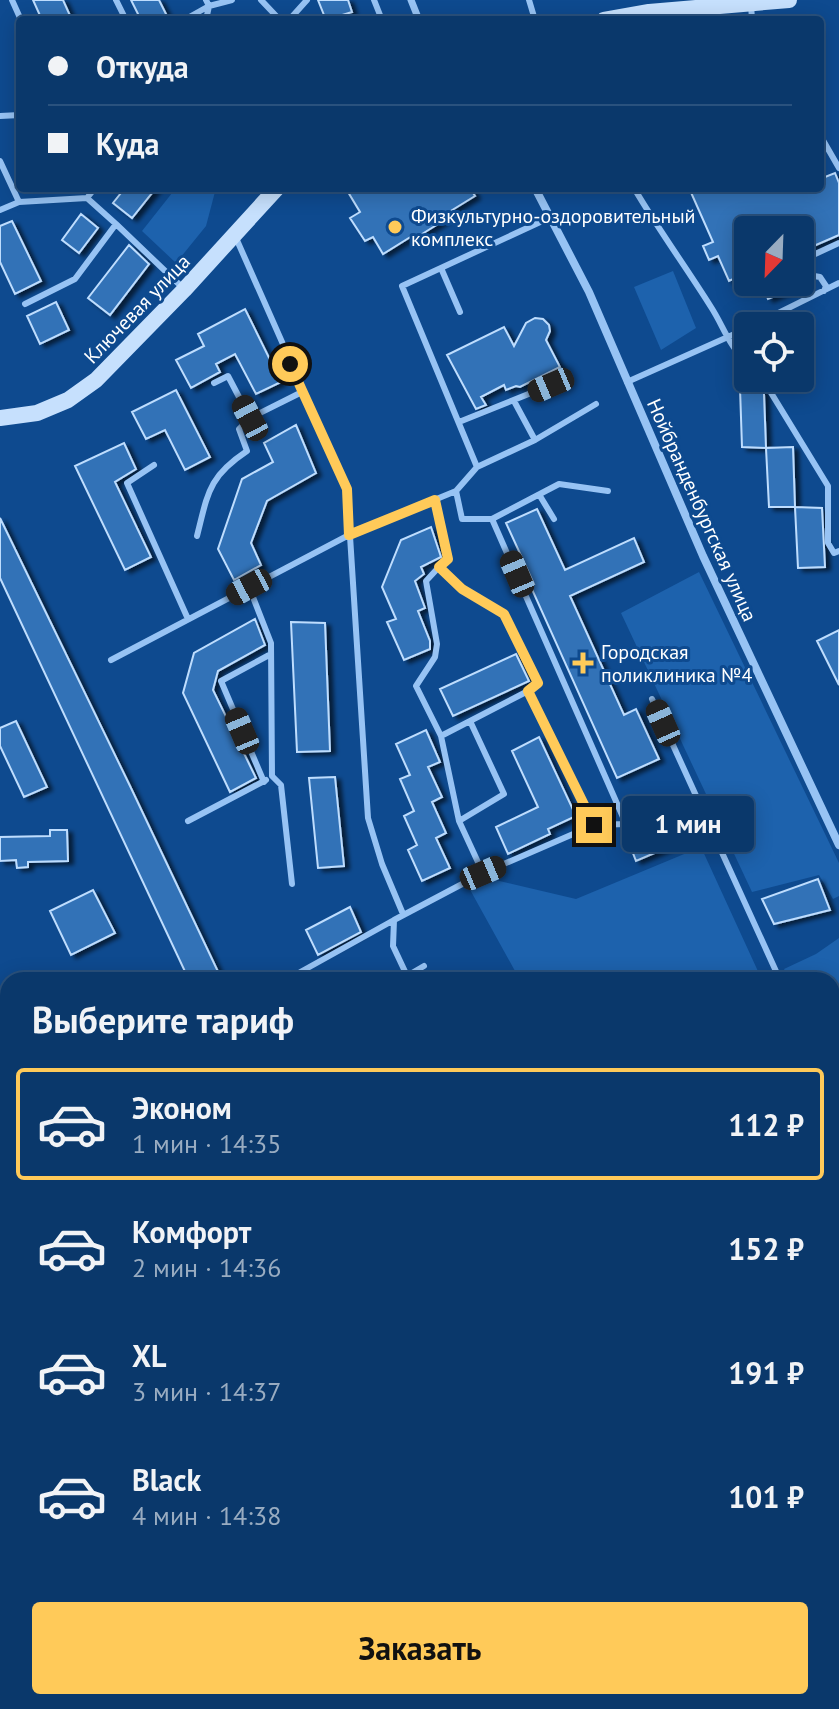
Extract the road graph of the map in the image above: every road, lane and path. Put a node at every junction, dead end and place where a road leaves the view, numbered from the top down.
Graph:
1 (232, 0) edge
2 (261, 0) edge
3 (307, 0) edge
4 (666, 0) edge
5 (789, 0) edge
6 (207, 3) edge
7 (649, 12) junction
8 (751, 12) edge
9 (189, 16) edge
10 (276, 16) edge
11 (293, 16) edge
12 (626, 16) edge
13 (824, 142) edge
14 (0, 161) edge
15 (839, 168) edge
16 (92, 192) edge
17 (273, 192) edge
18 (537, 192) edge
19 (636, 192) edge
20 (87, 198) junction
21 (19, 202) junction
22 (0, 210) edge
23 (551, 217) junction
24 (116, 224) junction
25 (235, 235) junction
26 (839, 243) edge
27 (814, 255) edge
28 (441, 268) junction
29 (814, 276) edge
30 (839, 283) edge
31 (184, 290) junction
32 (824, 291) junction
33 (25, 304) dead end
34 (460, 312) dead end
35 (781, 312) edge
36 (734, 335) edge
37 (727, 338) junction
38 (734, 349) edge
39 (627, 382) junction
40 (214, 383) dead end
41 (551, 385) dead end
42 (302, 392) junction
43 (771, 392) edge
44 (514, 401) junction
45 (596, 404) dead end
46 (0, 418) edge
47 (250, 418) junction
48 (459, 422) junction
49 (535, 440) junction
50 (154, 465) dead end
51 (477, 467) junction
52 (456, 491) junction
53 (608, 491) dead end
54 (540, 496) junction
55 (435, 500) junction
56 (829, 504) junction
57 (839, 507) edge
58 (492, 519) junction
59 (554, 519) dead end
60 (349, 535) junction
61 (197, 536) dead end
62 (839, 551) edge
63 (439, 567) junction
64 (249, 587) junction
65 (188, 619) junction
66 (271, 654) junction
67 (111, 660) dead end
68 (528, 691) junction
69 (652, 699) dead end
70 (470, 721) junction
71 (441, 736) junction
72 (272, 776) junction
73 (264, 782) junction
74 (696, 796) junction
75 (188, 821) dead end
76 (459, 821) junction
77 (626, 824) junction
78 (594, 825) junction
79 (839, 845) edge
80 (483, 873) junction
81 (292, 884) dead end
82 (403, 914) junction
83 (394, 920) junction
84 (424, 966) dead end
85 (300, 972) edge
86 (402, 972) edge
87 (415, 972) edge
88 (776, 972) edge

1 - 6 lane
2 - 10 lane
3 - 11 lane
4 - 7 street
5 - 8 main road
6 - 9 lane
7 - 8 main road
7 - 12 main road
13 - 15 lane
14 - 21 lane
16 - 20 lane
17 - 25 main road, Ключевая улица
18 - 23 street, Нойбранденбургская улица
19 - 37 lane
20 - 21 lane
20 - 24 lane
21 - 22 lane
23 - 28 lane
23 - 39 street, Нойбранденбургская улица
24 - 31 lane
24 - 33 lane
25 - 31 main road, Ключевая улица
25 - 42 lane
26 - 27 lane
28 - 34 lane
28 - 48 lane
29 - 32 lane
30 - 32 lane
31 - 46 main road, Ключевая улица
32 - 35 lane
36 - 37 lane
37 - 38 lane
37 - 39 lane
39 - 79 street, Нойбранденбургская улица
40 - 47 lane
41 - 44 lane
42 - 47 lane
42 - 60 lane
43 - 56 lane
44 - 48 lane
44 - 49 lane
45 - 49 lane
47 - 61 lane
48 - 51 lane
49 - 51 lane
50 - 65 lane
51 - 52 lane
52 - 55 lane
52 - 58 lane
53 - 54 lane
54 - 58 lane
54 - 59 lane
55 - 60 lane
55 - 63 lane
56 - 57 lane
56 - 62 lane
58 - 77 lane
60 - 64 lane
60 - 82 lane
63 - 68 lane
63 - 71 lane
64 - 65 lane
64 - 66 lane
65 - 67 lane
66 - 72 lane
66 - 73 lane
68 - 70 lane
68 - 78 lane
69 - 74 lane
70 - 71 lane
70 - 76 lane
71 - 76 lane
72 - 73 lane
72 - 81 lane
73 - 75 lane
74 - 77 lane
74 - 88 lane
76 - 80 lane
77 - 78 lane
78 - 80 lane
80 - 82 lane
82 - 83 lane
83 - 85 lane
83 - 86 lane
84 - 87 lane

